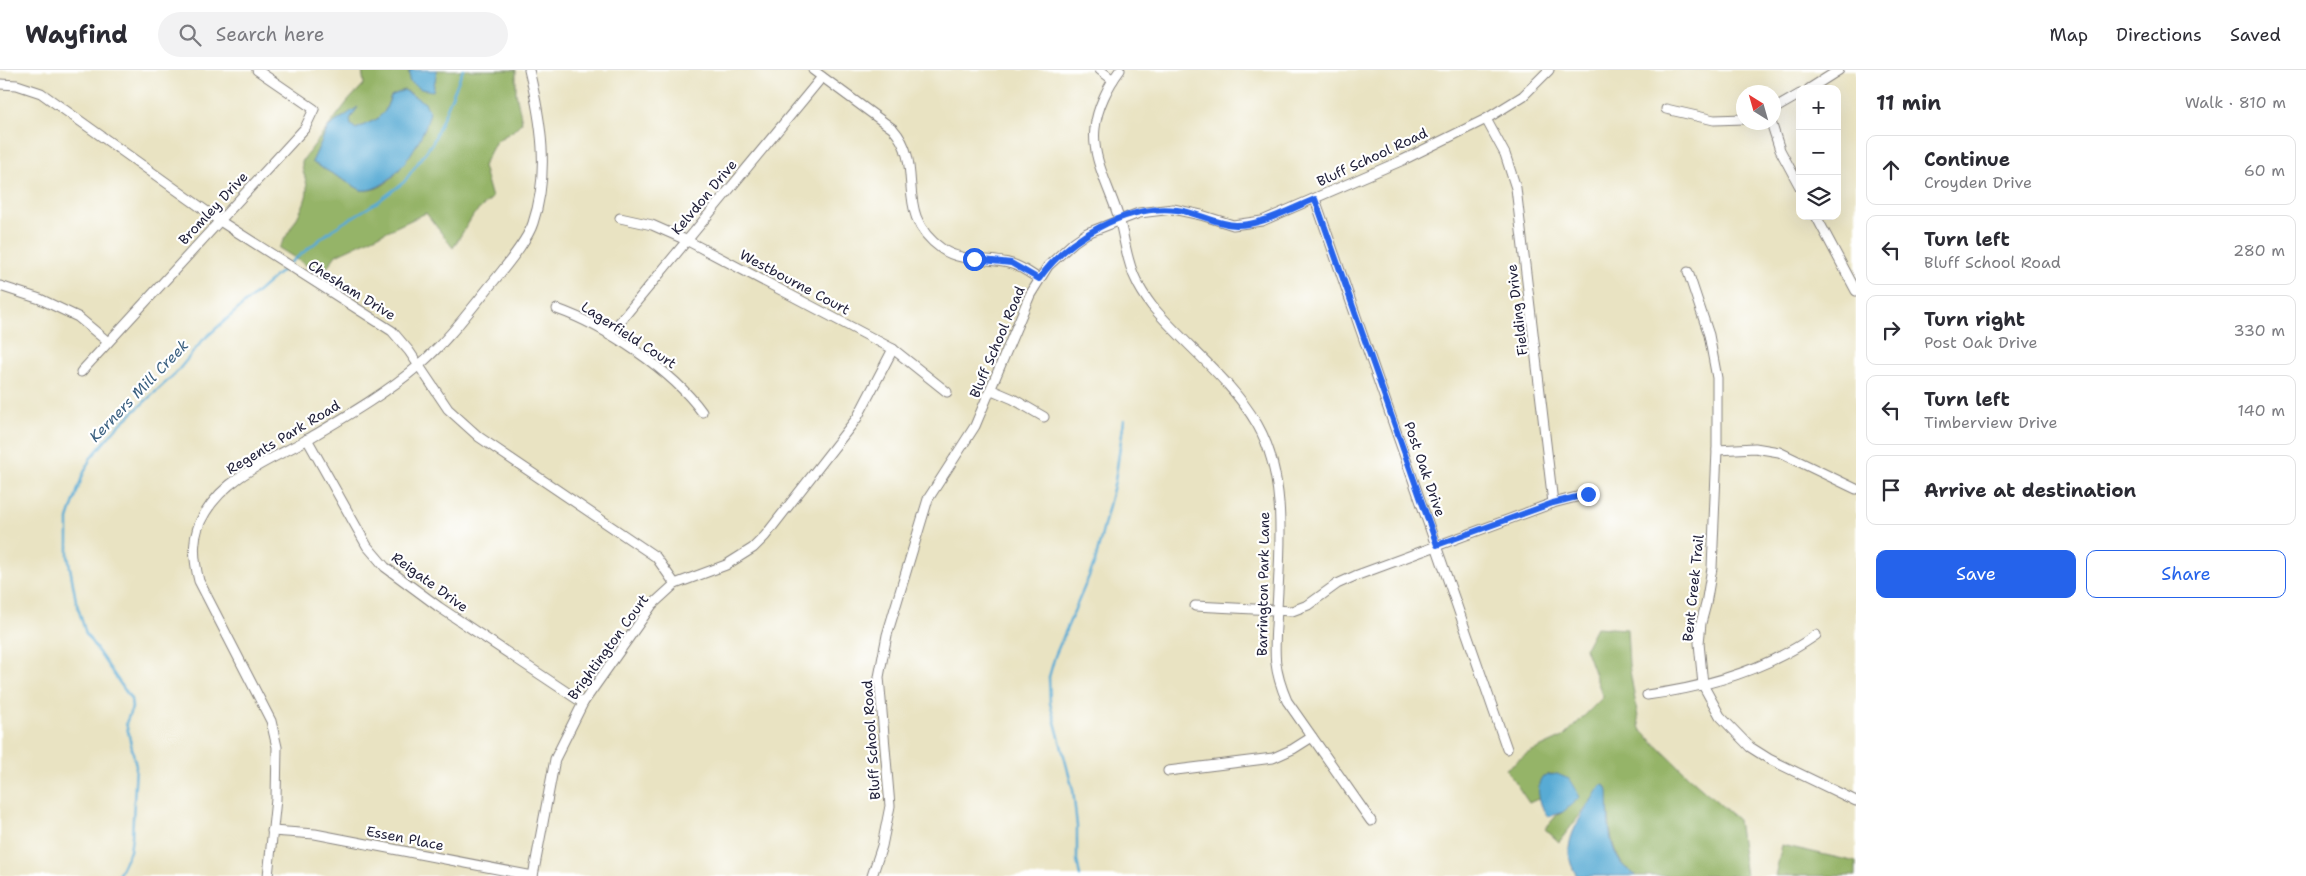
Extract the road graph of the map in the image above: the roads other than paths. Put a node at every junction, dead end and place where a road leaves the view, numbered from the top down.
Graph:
1 (257, 70) edge
2 (529, 70) edge
3 (813, 70) edge
4 (1100, 70) edge
5 (1120, 70) edge
6 (1549, 70) edge
7 (1839, 70) edge
8 (822, 77) junction
9 (1113, 80) junction
10 (0, 84) edge
11 (1815, 85) edge
12 (1796, 96) edge
13 (1781, 105) edge
14 (1666, 109) dead end
15 (1486, 119) junction
16 (1736, 119) edge
17 (1774, 130) edge
18 (1796, 179) edge
19 (1315, 199) junction
20 (620, 218) dead end
21 (1119, 220) junction
22 (1818, 220) edge
23 (220, 221) junction
24 (686, 240) junction
25 (1688, 272) dead end
26 (1039, 279) junction
27 (0, 286) edge
28 (1856, 291) edge
29 (556, 309) dead end
30 (608, 335) junction
31 (108, 342) junction
32 (893, 349) junction
33 (419, 366) junction
34 (81, 372) dead end
35 (992, 390) junction
36 (946, 392) dead end
37 (702, 412) dead end
38 (1044, 417) dead end
39 (307, 439) junction
40 (1717, 450) junction
41 (1856, 489) edge
42 (1588, 494) dead end
43 (1553, 503) junction
44 (1437, 545) junction
45 (675, 584) junction
46 (1195, 606) dead end
47 (1277, 611) junction
48 (1816, 635) dead end
49 (1703, 685) junction
50 (1647, 695) dead end
51 (583, 702) junction
52 (1312, 737) junction
53 (1507, 749) dead end
54 (1168, 771) dead end
55 (1856, 802) edge
56 (1371, 821) dead end
57 (272, 831) junction
58 (268, 876) edge
59 (533, 876) edge
60 (872, 876) edge

1 - 23 street, Bromley Drive
2 - 33 street, Regents Park Road
3 - 8 street
4 - 9 street
5 - 9 street, Barrington Park Lane
6 - 15 street, Bluff School Road
7 - 11 street
8 - 24 street, Kelvdon Drive
8 - 26 street
9 - 21 street, Barrington Park Lane
10 - 23 street, Chesham Drive
12 - 13 street
14 - 16 street
15 - 19 street, Bluff School Road
15 - 43 street, Fielding Drive
17 - 18 street
19 - 21 street, Bluff School Road
19 - 44 street, Post Oak Drive
20 - 24 street, Westbourne Court
21 - 26 street, Bluff School Road
21 - 47 street, Barrington Park Lane
22 - 28 street
23 - 31 street, Bromley Drive
23 - 33 street, Chesham Drive
24 - 30 street, Kelvdon Drive
24 - 32 street, Westbourne Court
25 - 40 street, Bent Creek Trail
26 - 35 street, Bluff School Road
27 - 31 street
29 - 30 street, Lagerfield Court
30 - 37 street, Lagerfield Court
31 - 34 street, Bromley Drive
32 - 36 street, Westbourne Court
32 - 45 street, Brightington Court
33 - 39 street, Regents Park Road
33 - 45 street, Chesham Drive
35 - 38 street
35 - 60 street, Bluff School Road
39 - 51 street, Reigate Drive
39 - 57 street, Regents Park Road
40 - 41 street
40 - 49 street, Bent Creek Trail
42 - 43 street
43 - 44 street
44 - 47 street
44 - 53 street, Post Oak Drive
45 - 51 street, Brightington Court
46 - 47 street
47 - 52 street, Barrington Park Lane
48 - 49 street
49 - 50 street
49 - 55 street, Bent Creek Trail
51 - 59 street, Brightington Court
52 - 54 street
52 - 56 street, Barrington Park Lane
57 - 58 street, Regents Park Road
57 - 59 street, Essen Place

